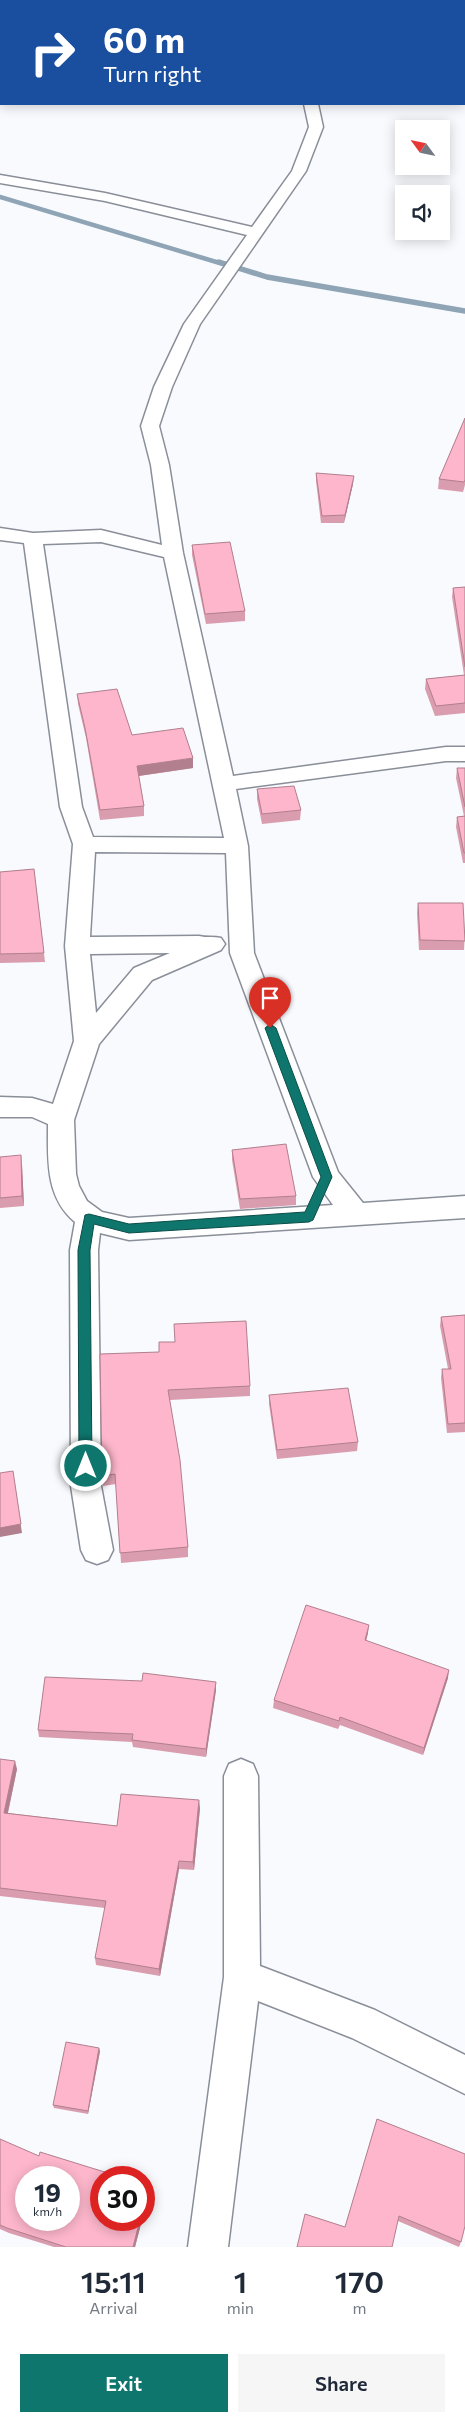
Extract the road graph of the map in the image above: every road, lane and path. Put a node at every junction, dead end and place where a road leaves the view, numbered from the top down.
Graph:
1 (311, 105) edge
2 (0, 179) edge
3 (257, 233) junction
4 (0, 534) edge
5 (33, 538) junction
6 (173, 553) junction
7 (465, 754) edge
8 (224, 784) junction
9 (84, 844) junction
10 (237, 846) junction
11 (213, 944) junction
12 (77, 946) junction
13 (242, 953) junction
14 (87, 1041) junction
15 (0, 1107) edge
16 (61, 1120) junction
17 (326, 1177) junction
18 (465, 1207) edge
19 (357, 1215) junction
20 (309, 1217) junction
21 (89, 1218) junction
22 (97, 1550) dead end
23 (241, 1776) dead end
24 (242, 1977) junction
25 (465, 2075) edge
26 (208, 2247) edge

1 - 3 street
2 - 3 street
3 - 6 street
4 - 5 street
5 - 6 street
5 - 9 street
6 - 8 street
7 - 8 street
8 - 10 street
9 - 10 street
9 - 12 street
10 - 13 street
11 - 12 street
11 - 13 street
11 - 14 street
12 - 14 street
13 - 17 street
14 - 16 street
15 - 16 street
16 - 21 street
17 - 19 street
17 - 20 street
18 - 19 street
19 - 20 street
20 - 21 street
21 - 22 street
23 - 24 street
24 - 25 street
24 - 26 street

